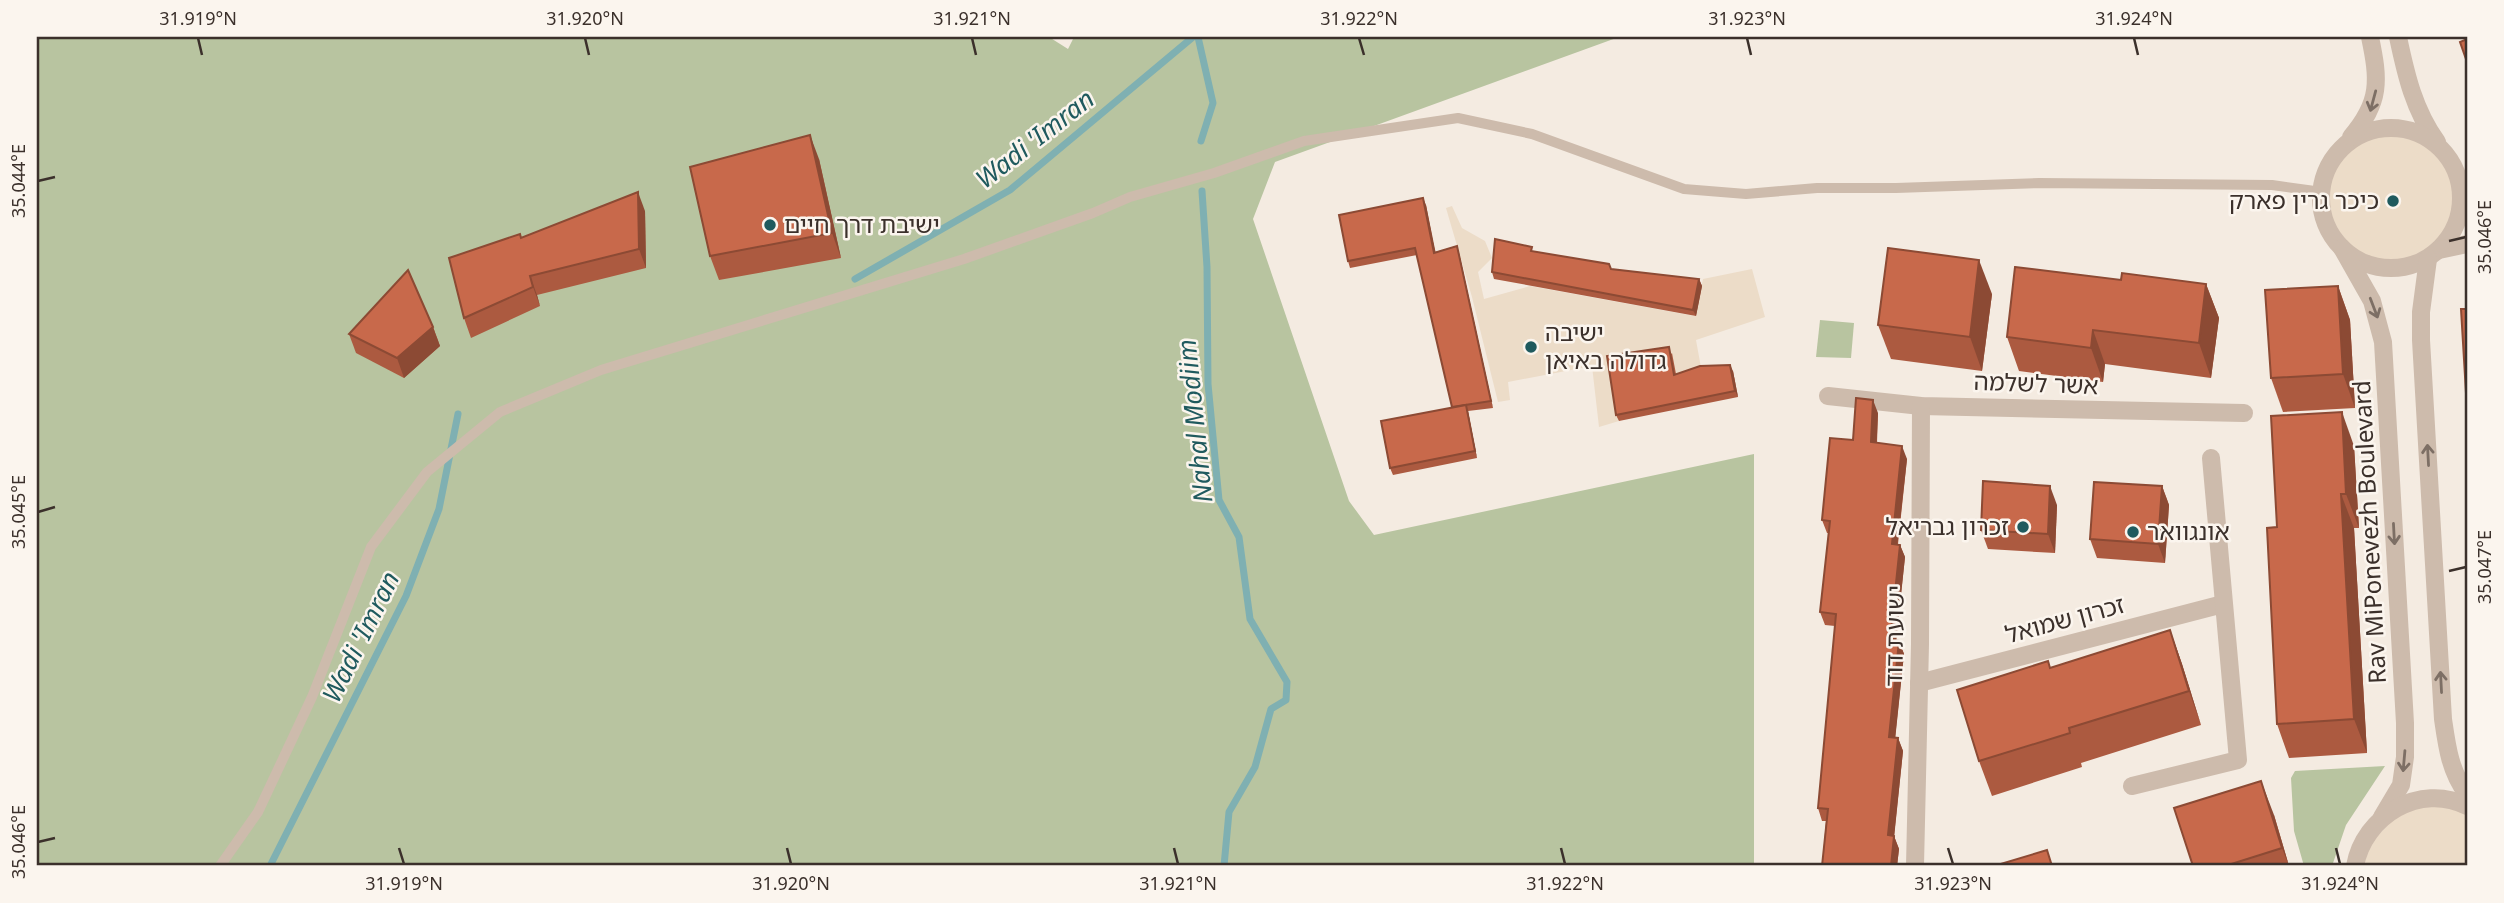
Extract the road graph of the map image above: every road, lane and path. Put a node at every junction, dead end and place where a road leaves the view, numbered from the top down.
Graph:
1 (2370, 37) edge
2 (2398, 37) edge
3 (2443, 151) junction
4 (2336, 155) junction
5 (2462, 178) edge
6 (2322, 192) junction
7 (2467, 244) edge
8 (2342, 248) junction
9 (2433, 255) junction
10 (1828, 396) dead end
11 (1921, 405) junction
12 (2244, 413) dead end
13 (2211, 458) dead end
14 (2223, 604) junction
15 (1919, 683) junction
16 (2132, 786) dead end
17 (2467, 794) edge
18 (2467, 806) edge
19 (2382, 817) junction
20 (220, 866) edge
21 (1915, 866) edge
22 (2355, 866) edge

1 -> 4 street
2 - 3 street
3 - 4 street
3 - 5 street
4 - 6 street
5 - 9 street
6 - 8 street
6 - 20 lane
7 - 9 street
8 - 9 street
8 -> 19 street, Rav MiPonevezh Boulevard
17 -> 9 street
10 - 11 street, אשר לשלמה
11 - 12 street, אשר לשלמה
11 - 15 street, ישועת דוד
13 - 14 street
14 - 15 street, זכרון שמואל
14 - 16 street
15 - 21 street, ישועת דוד
18 - 19 street
19 - 22 street, Rav MiPonevezh Boulevard

